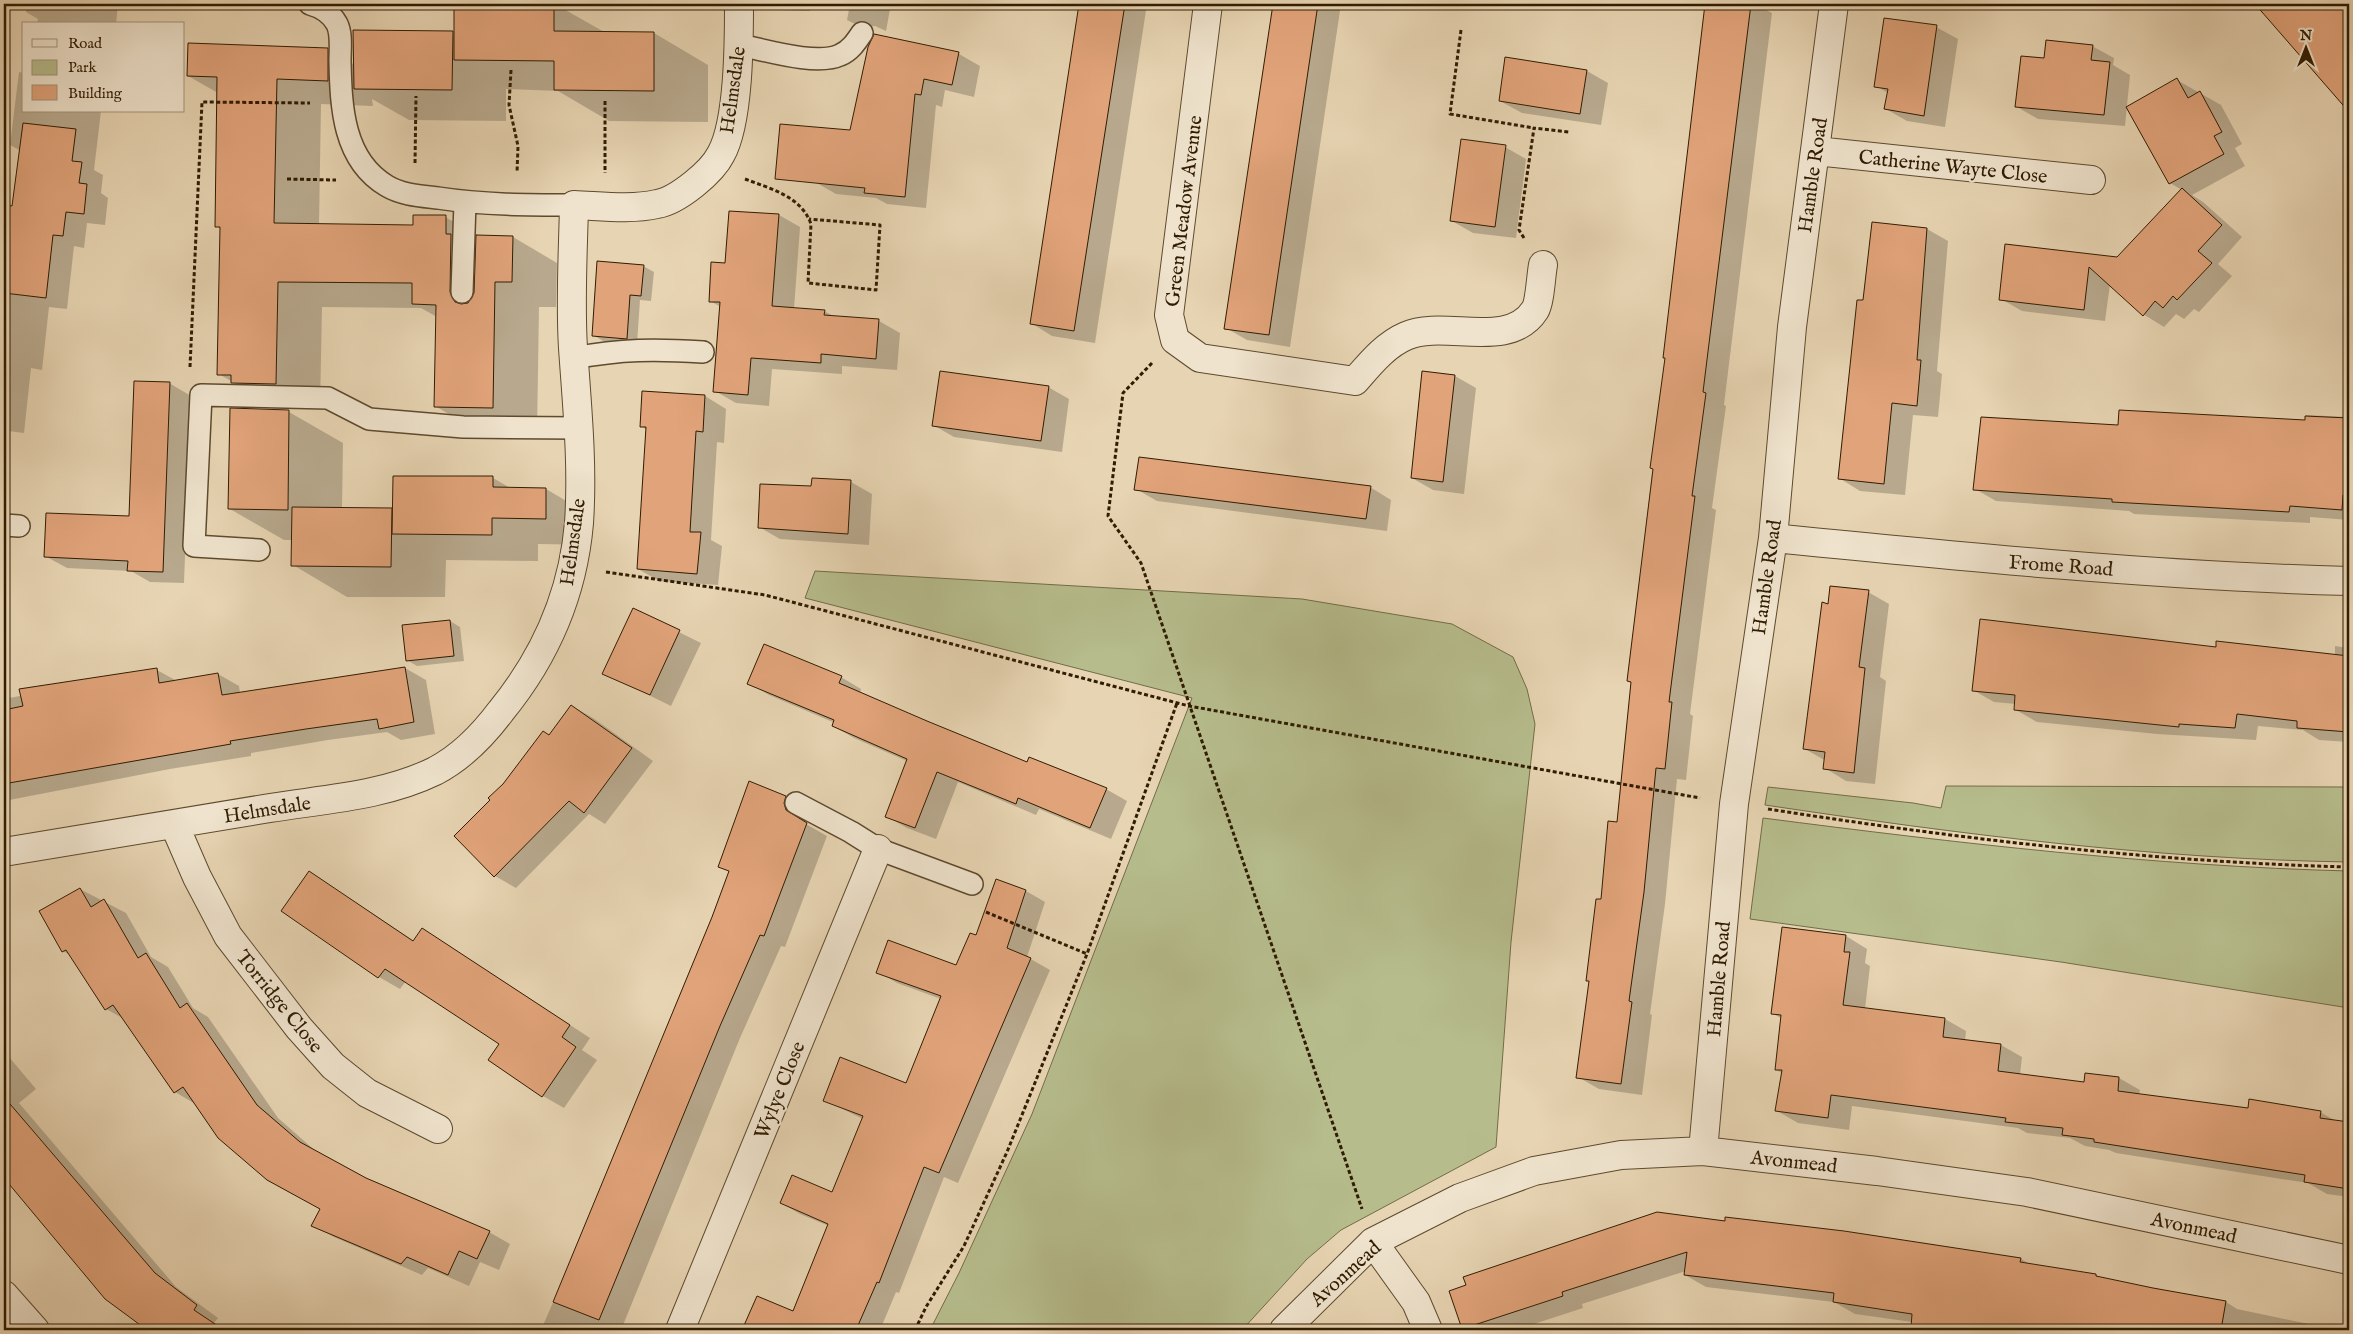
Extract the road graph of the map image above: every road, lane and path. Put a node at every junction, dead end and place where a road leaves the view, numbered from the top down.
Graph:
1 (310, 4) edge
2 (739, 4) edge
3 (1208, 4) edge
4 (1834, 4) edge
5 (1461, 30) dead end
6 (862, 33) dead end
7 (740, 45) junction
8 (512, 70) dead end
9 (416, 96) dead end
10 (605, 101) dead end
11 (344, 103) junction
12 (1534, 128) junction
13 (1569, 132) dead end
14 (1816, 151) junction
15 (712, 166) junction
16 (2091, 180) dead end
17 (414, 195) junction
18 (466, 202) junction
19 (516, 205) junction
20 (574, 205) junction
21 (606, 206) junction
22 (809, 219) junction
23 (1543, 265) joint
24 (462, 292) dead end
25 (1176, 340) junction
26 (703, 352) dead end
27 (574, 358) junction
28 (201, 395) junction
29 (579, 428) junction
30 (1773, 538) junction
31 (259, 550) dead end
32 (573, 566) junction
33 (2349, 581) edge
34 (1177, 703) junction
35 (1189, 706) junction
36 (796, 803) dead end
37 (1734, 804) junction
38 (174, 824) junction
39 (878, 850) junction
40 (4, 852) edge
41 (2349, 867) edge
42 (972, 884) joint
43 (1087, 954) junction
44 (438, 1129) dead end
45 (1703, 1151) junction
46 (1373, 1242) junction
47 (2349, 1260) edge
48 (4, 1296) edge
49 (35, 1330) edge
50 (680, 1330) edge
51 (915, 1330) edge
52 (1284, 1330) edge
53 (1428, 1330) edge

1 - 11 lane
2 - 7 street, Helmsdale
3 - 25 street, Green Meadow Avenue
4 - 14 street, Hamble Road
5 - 12 path
6 - 7 lane
7 - 15 street, Helmsdale
8 - 19 path
9 - 17 path
10 - 21 path
11 - 17 lane
11 - 28 path
12 - 13 path
12 - 23 path
14 - 16 street, Catherine Wayte Close
14 - 30 street, Hamble Road
15 - 21 street, Helmsdale
15 - 22 path
17 - 18 lane
18 - 19 lane
18 - 24 lane
19 - 20 lane
20 - 21 street, Helmsdale
20 - 27 street, Helmsdale
22 - 22 path
23 - 25 street
25 - 35 path
26 - 27 lane
27 - 29 street, Helmsdale
28 - 29 lane
28 - 31 lane
29 - 32 street, Helmsdale
30 - 33 street, Frome Road
30 - 37 street, Hamble Road
32 - 34 path
32 - 38 street, Helmsdale
34 - 35 path
34 - 43 path
35 - 37 path
35 - 46 path
36 - 39 lane
37 - 41 path
37 - 45 street, Hamble Road
38 - 40 street, Helmsdale
38 - 44 street, Torridge Close
39 - 42 lane
39 - 50 street, Wylye Close
42 - 43 path
43 - 51 path
45 - 46 street, Avonmead
45 - 47 street, Avonmead
46 - 52 street, Avonmead
46 - 53 street
48 - 49 street

